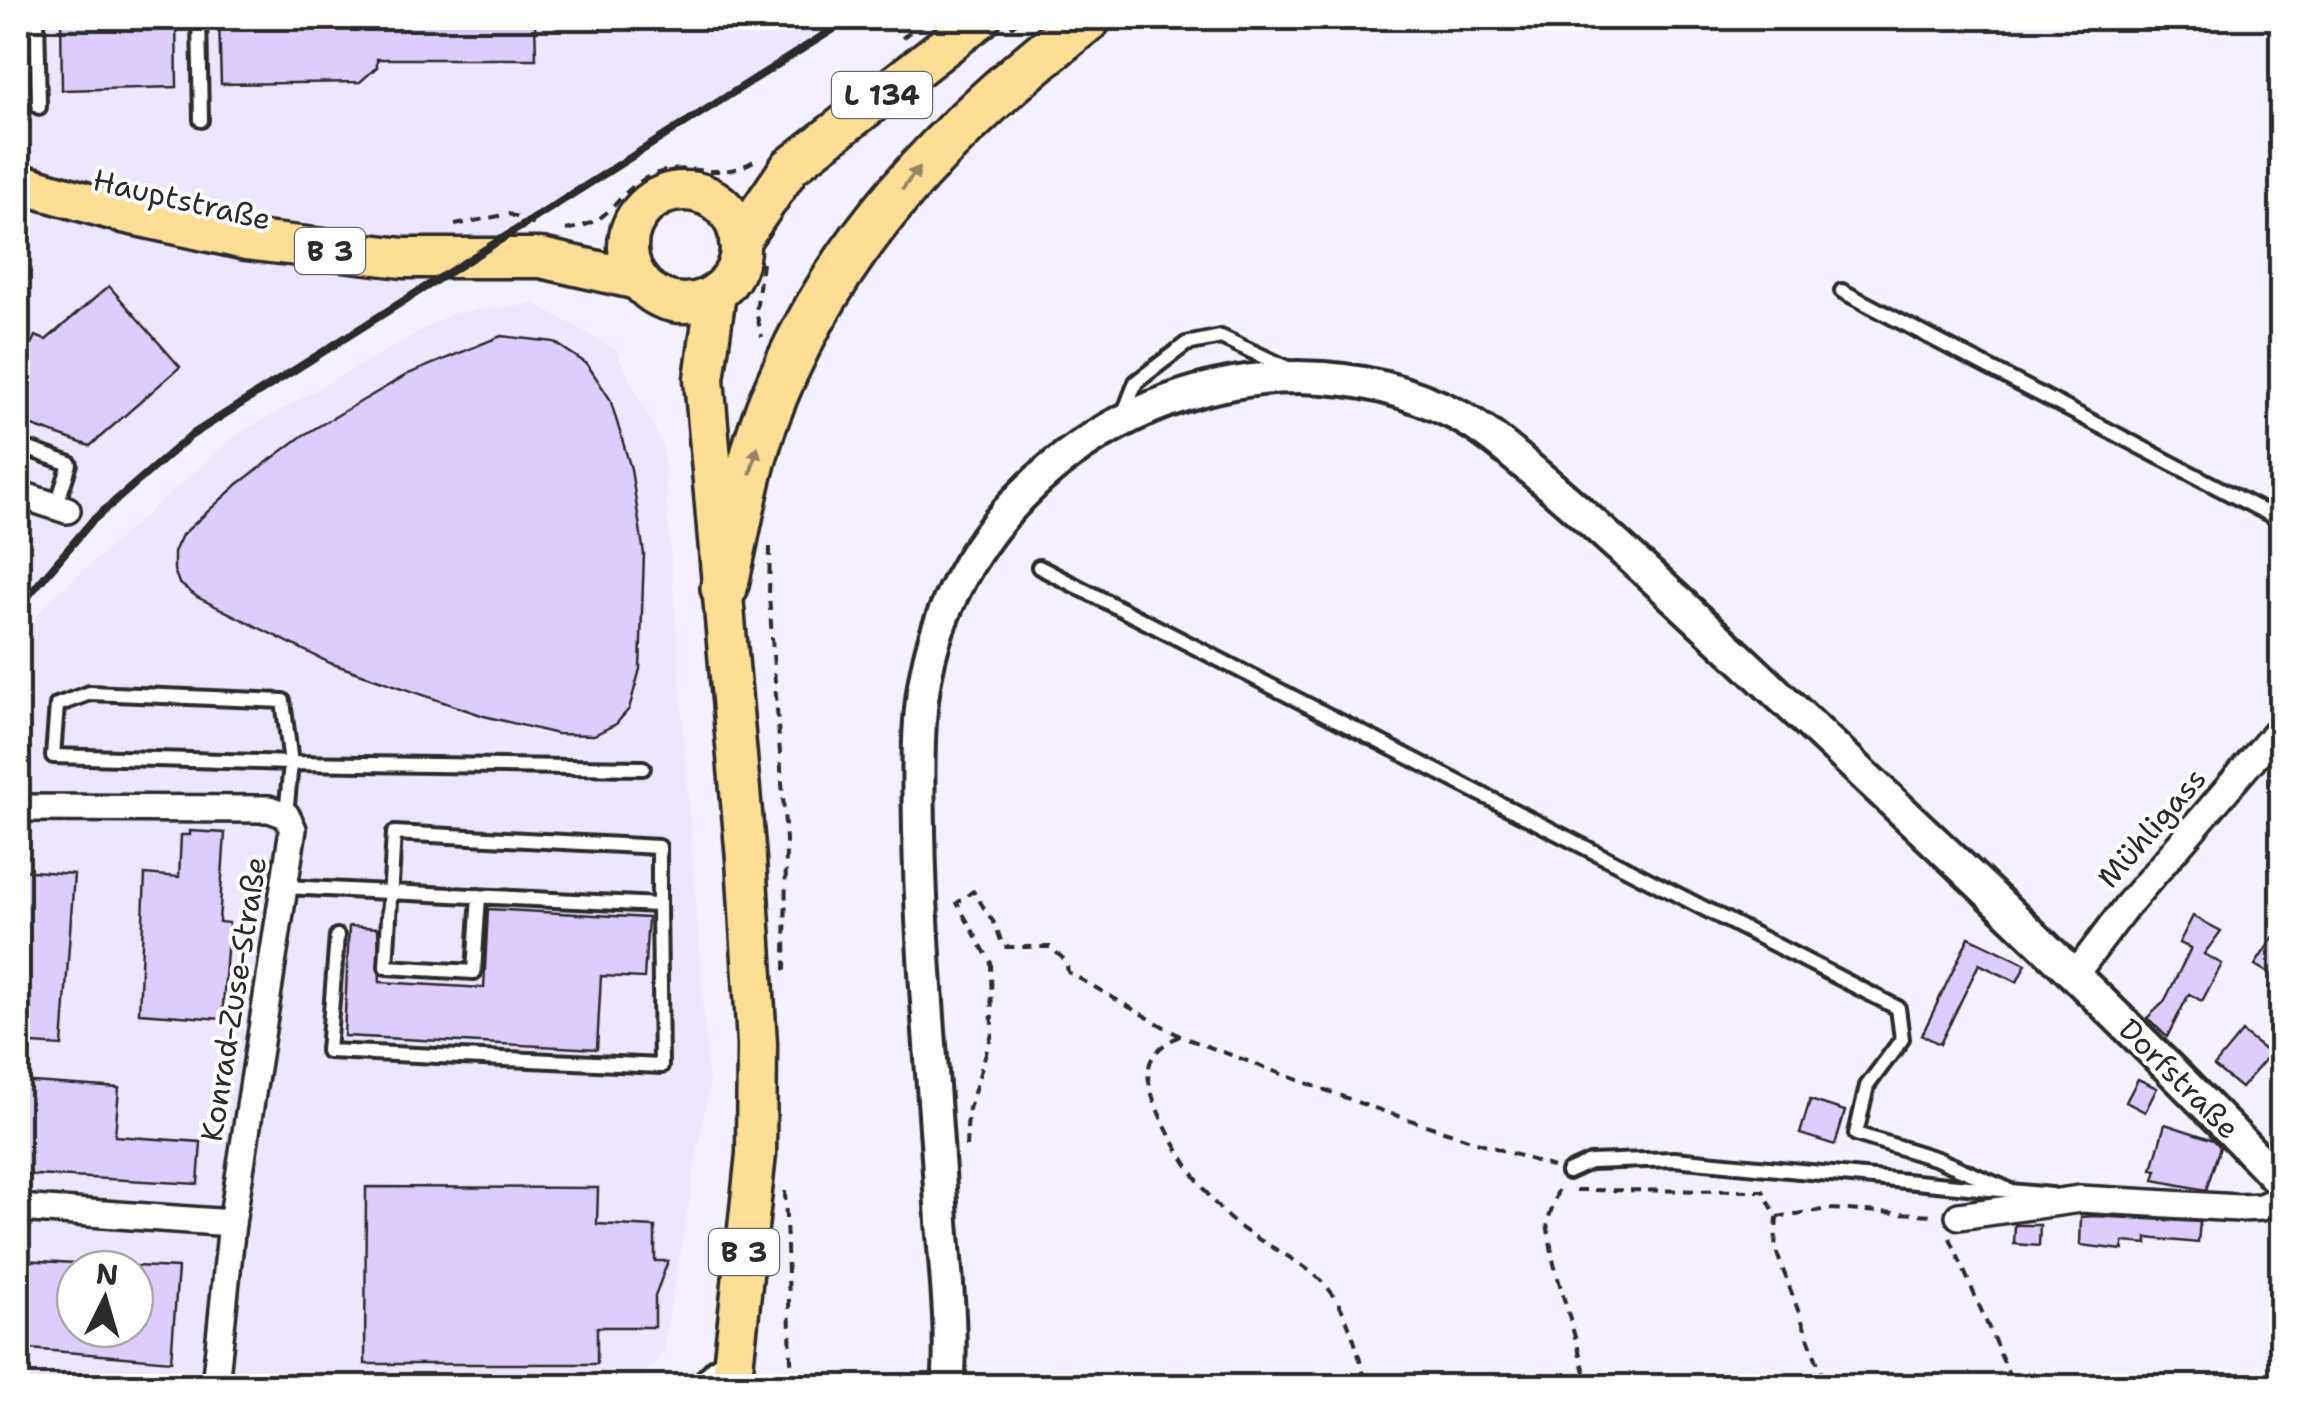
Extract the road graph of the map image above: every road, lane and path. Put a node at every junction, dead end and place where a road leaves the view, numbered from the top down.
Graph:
1 (37, 18) edge
2 (199, 18) edge
3 (981, 18) edge
4 (1088, 18) edge
5 (39, 107) dead end
6 (201, 120) dead end
7 (743, 168) dead end
8 (790, 168) junction
9 (18, 182) edge
10 (704, 195) junction
11 (634, 221) junction
12 (440, 227) dead end
13 (548, 240) junction
14 (751, 249) junction
15 (653, 291) junction
16 (1842, 291) dead end
17 (716, 293) junction
18 (766, 345) dead end
19 (1306, 378) junction
20 (704, 379) junction
21 (1121, 420) junction
22 (18, 445) edge
23 (18, 494) edge
24 (62, 509) joint
25 (2282, 521) edge
26 (771, 540) dead end
27 (1039, 566) dead end
28 (724, 588) junction
29 (2282, 725) edge
30 (291, 763) junction
31 (643, 768) dead end
32 (18, 808) edge
33 (286, 816) junction
34 (285, 887) junction
35 (391, 892) junction
36 (478, 896) junction
37 (659, 905) junction
38 (337, 936) dead end
39 (786, 973) dead end
40 (2074, 976) junction
41 (1180, 1036) junction
42 (967, 1147) dead end
43 (1568, 1172) junction
44 (785, 1182) dead end
45 (2282, 1184) edge
46 (2006, 1188) junction
47 (1558, 1190) junction
48 (2282, 1198) edge
49 (2080, 1199) junction
50 (18, 1208) edge
51 (1959, 1216) junction
52 (1777, 1218) junction
53 (232, 1223) junction
54 (721, 1376) edge
55 (215, 1386) edge
56 (792, 1386) edge
57 (948, 1386) edge
58 (1367, 1386) edge
59 (1590, 1386) edge
60 (1826, 1386) edge
61 (2014, 1386) edge

1 - 5 lane
2 - 6 lane
3 - 8 main road, Hauptstraße / L 134
28 -> 4 highway
7 - 13 path
8 - 10 main road, Hauptstraße / L 134
8 - 14 main road, Hauptstraße / L 134
9 - 13 main road, Hauptstraße / B 3
10 - 11 main road, Hauptstraße / B 3
10 - 14 main road
11 - 13 main road, Hauptstraße / B 3
11 - 15 main road
12 - 13 path
13 - 15 main road, Hauptstraße / B 3
14 - 17 main road, Hauptstraße / B 3
14 - 18 path
15 - 17 main road, Hauptstraße
15 - 20 main road, B 3
16 - 25 lane
17 - 20 main road, B 3
19 - 21 street, Dorfstraße
19 - 21 lane
19 - 40 street, Dorfstraße
20 - 28 main road, B 3
21 - 57 street, Dorfstraße
22 - 24 lane
23 - 24 street
26 - 39 path
27 - 46 lane
28 - 54 main road, B 3
29 - 40 street, Mühligass
30 - 30 lane
30 - 31 lane
30 - 33 lane
32 - 33 street
33 - 34 street, Konrad-Zuse-Straße
34 - 35 lane
34 - 53 street, Konrad-Zuse-Straße
35 - 36 lane
35 - 36 lane
35 - 37 lane
36 - 37 lane
37 - 38 lane
40 - 45 street, Dorfstraße
41 - 42 path
41 - 43 path
41 - 58 path
43 - 46 lane
43 - 47 path
44 - 56 path
46 - 49 lane
47 - 52 path
47 - 59 path
48 - 49 street
49 - 51 street
50 - 53 street
51 - 52 path
51 - 61 path
52 - 60 path
53 - 55 street, Konrad-Zuse-Straße

